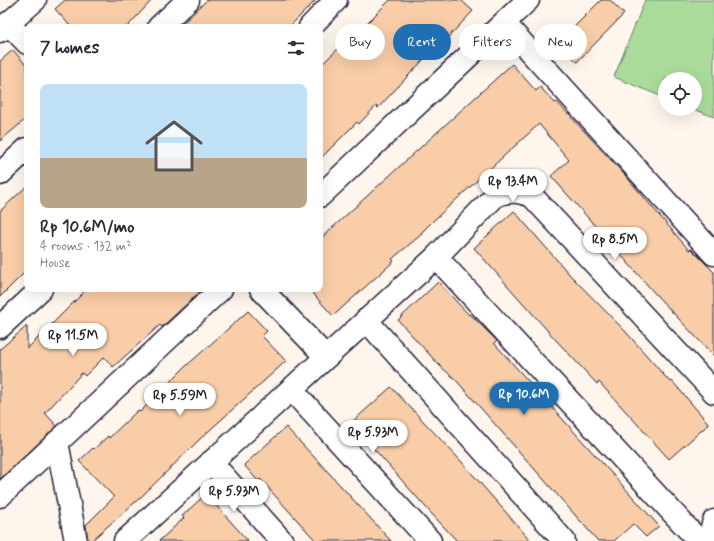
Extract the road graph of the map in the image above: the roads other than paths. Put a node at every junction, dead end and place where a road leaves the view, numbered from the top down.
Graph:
1 (35, 0) edge
2 (188, 0) edge
3 (336, 0) edge
4 (528, 0) edge
5 (504, 23) junction
6 (162, 24) edge
7 (313, 24) edge
8 (4, 27) edge
9 (24, 41) edge
10 (24, 152) edge
11 (0, 174) edge
12 (323, 193) edge
13 (714, 254) edge
14 (436, 257) junction
15 (38, 292) edge
16 (218, 292) edge
17 (264, 292) edge
18 (366, 320) junction
19 (0, 327) edge
20 (326, 357) junction
21 (291, 389) junction
22 (714, 392) edge
23 (57, 442) junction
24 (211, 462) junction
25 (0, 496) edge
26 (714, 521) edge
27 (76, 541) edge
28 (126, 541) edge
29 (282, 541) edge
30 (430, 541) edge
31 (564, 541) edge
32 (699, 541) edge
33 (708, 541) edge

1 - 8 street
2 - 6 street
3 - 7 street
4 - 5 street
5 - 12 street
5 - 13 street
8 - 9 street
10 - 11 street
14 - 18 street
14 - 22 street
14 - 32 street
15 - 19 street
16 - 23 street
17 - 20 street
18 - 20 street
18 - 31 street
20 - 21 street
21 - 24 street
21 - 30 street
23 - 25 street
23 - 27 street
24 - 28 street
24 - 29 street
26 - 33 street

